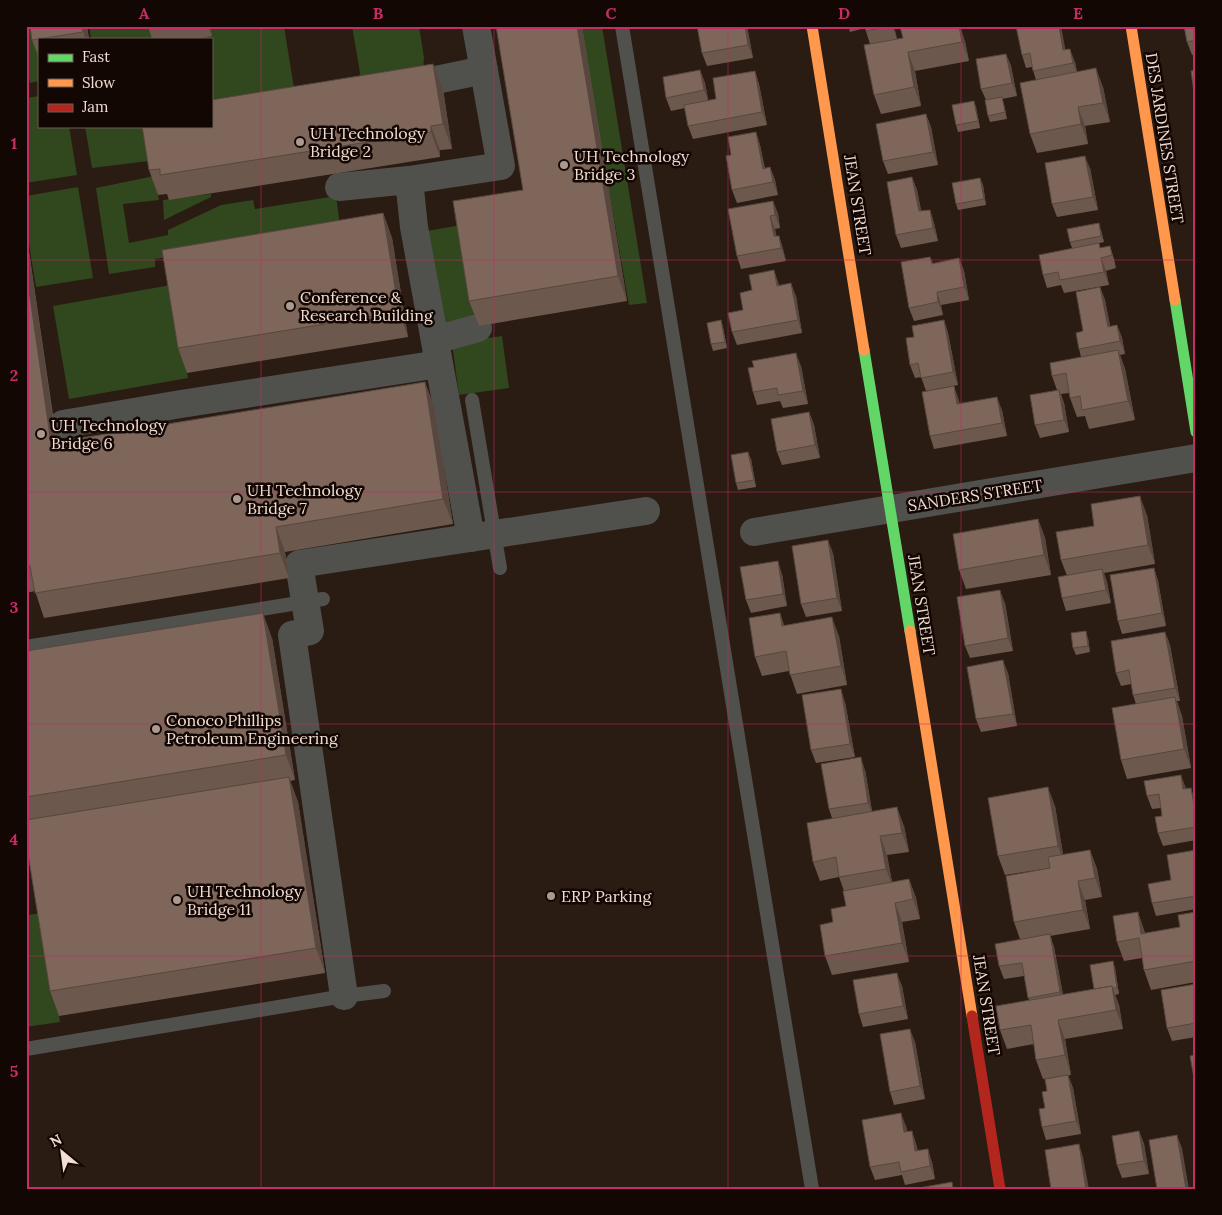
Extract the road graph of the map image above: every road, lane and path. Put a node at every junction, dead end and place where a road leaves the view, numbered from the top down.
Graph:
1 (476, 26) edge
2 (622, 26) edge
3 (812, 26) edge
4 (1130, 26) edge
5 (484, 70) junction
6 (431, 81) edge
7 (409, 180) junction
8 (339, 187) dead end
9 (478, 328) dead end
10 (437, 352) junction
11 (472, 400) dead end
12 (63, 424) dead end
13 (1196, 432) edge
14 (1196, 458) edge
15 (890, 509) junction
16 (646, 511) dead end
17 (754, 532) dead end
18 (483, 536) junction
19 (500, 568) dead end
20 (314, 600) junction
21 (26, 647) edge
22 (384, 991) dead end
23 (344, 996) junction
24 (26, 1048) edge
25 (812, 1189) edge
26 (1000, 1189) edge

1 - 5 street
2 - 25 lane
3 - 15 street, JEAN STREET
4 - 13 street, DES JARDINES STREET
5 - 6 street
5 - 7 street
7 - 8 street
7 - 10 street
9 - 10 street
10 - 12 street
10 - 18 street
11 - 18 lane
14 - 15 street, SANDERS STREET
15 - 17 street, SANDERS STREET
15 - 26 street, JEAN STREET
16 - 18 street
18 - 19 lane
18 - 20 street
20 - 21 lane
20 - 23 street
22 - 23 lane
23 - 24 lane

